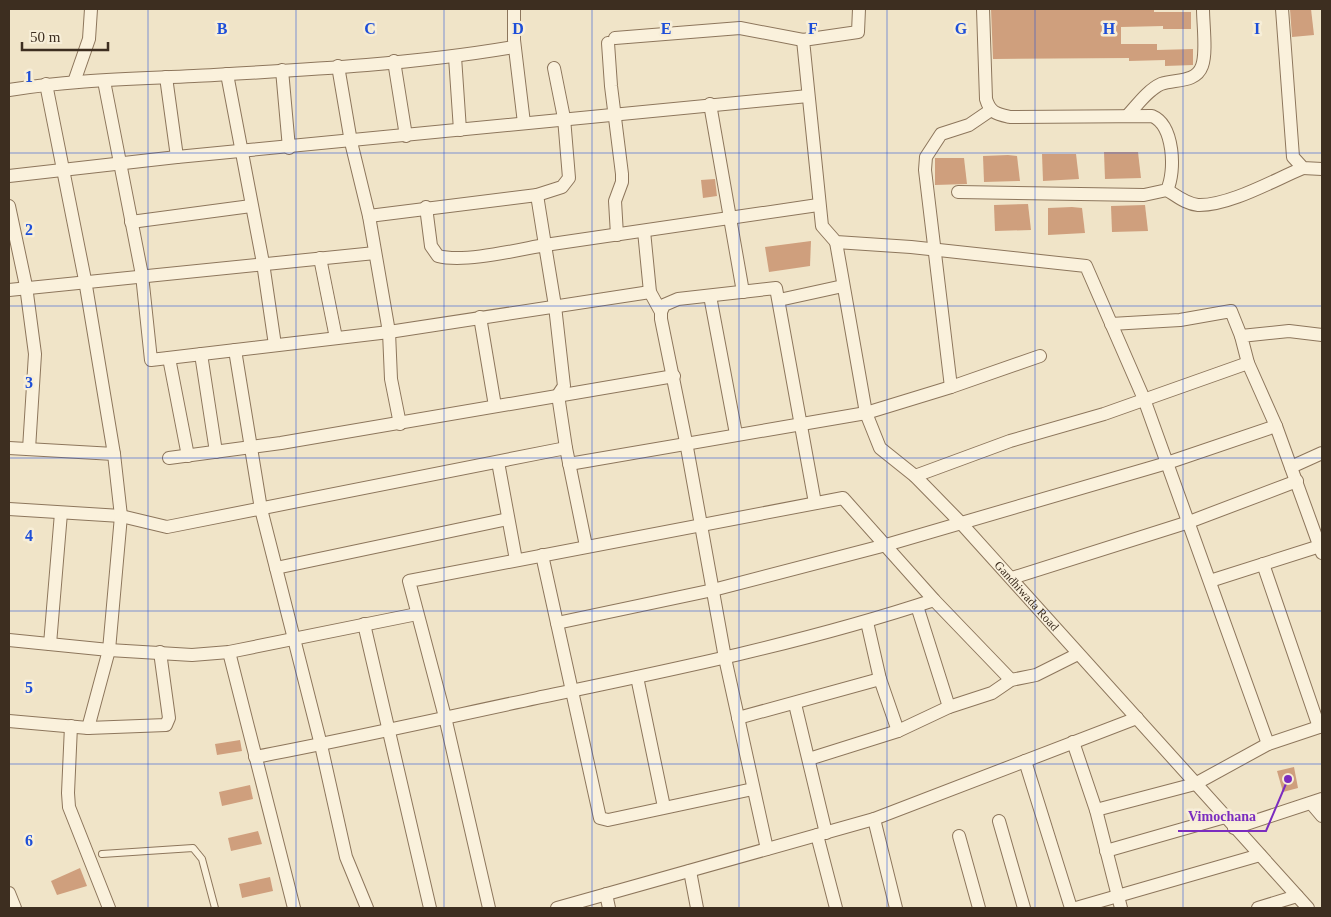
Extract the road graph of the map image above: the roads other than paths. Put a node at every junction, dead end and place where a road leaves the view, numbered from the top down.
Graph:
1 (91, 9) edge
2 (514, 9) edge
3 (859, 9) edge
4 (983, 9) edge
5 (1203, 9) edge
6 (1282, 9) edge
7 (804, 40) junction
8 (514, 47) junction
9 (455, 57) junction
10 (394, 61) junction
11 (338, 66) junction
12 (554, 68) dead end
13 (282, 70) junction
14 (227, 74) junction
15 (166, 77) junction
16 (104, 81) junction
17 (74, 82) junction
18 (46, 84) junction
19 (9, 90) edge
20 (808, 96) junction
21 (710, 104) junction
22 (991, 110) junction
23 (614, 113) junction
24 (1128, 115) junction
25 (564, 118) junction
26 (524, 123) junction
27 (460, 130) junction
28 (406, 136) junction
29 (351, 142) junction
30 (288, 148) junction
31 (240, 152) junction
32 (177, 157) junction
33 (119, 163) junction
34 (1303, 168) junction
35 (63, 169) junction
36 (1322, 169) edge
37 (9, 176) edge
38 (1167, 190) junction
39 (958, 192) dead end
40 (537, 195) junction
41 (818, 205) junction
42 (9, 206) edge
43 (251, 206) junction
44 (426, 207) junction
45 (369, 216) junction
46 (730, 218) junction
47 (131, 222) junction
48 (644, 231) junction
49 (617, 235) junction
50 (836, 242) junction
51 (545, 245) junction
52 (934, 249) junction
53 (375, 253) junction
54 (320, 258) junction
55 (263, 263) junction
56 (142, 275) junction
57 (85, 280) junction
58 (26, 286) junction
59 (843, 286) junction
60 (9, 290) edge
61 (650, 292) junction
62 (743, 292) junction
63 (710, 296) junction
64 (779, 300) junction
65 (555, 306) junction
66 (661, 312) junction
67 (480, 316) junction
68 (1111, 324) junction
69 (389, 332) junction
70 (1322, 335) edge
71 (1241, 336) junction
72 (336, 338) junction
73 (275, 345) junction
74 (235, 350) junction
75 (201, 354) junction
76 (1040, 356) dead end
77 (169, 358) junction
78 (1248, 363) junction
79 (674, 376) junction
80 (952, 388) junction
81 (558, 395) junction
82 (1144, 399) junction
83 (495, 406) junction
84 (866, 413) junction
85 (400, 424) junction
86 (800, 424) junction
87 (1276, 426) junction
88 (736, 434) junction
89 (686, 442) junction
90 (9, 448) edge
91 (249, 448) junction
92 (566, 448) junction
93 (29, 449) junction
94 (216, 452) junction
95 (114, 454) junction
96 (1322, 454) edge
97 (188, 456) junction
98 (169, 458) dead end
99 (498, 462) junction
100 (1167, 463) junction
101 (569, 464) junction
102 (1291, 467) junction
103 (915, 476) junction
104 (1297, 481) junction
105 (815, 503) junction
106 (9, 509) edge
107 (261, 509) junction
108 (61, 513) junction
109 (121, 516) junction
110 (508, 519) junction
111 (960, 522) junction
112 (1189, 522) junction
113 (701, 525) junction
114 (886, 545) junction
115 (586, 546) junction
116 (1321, 550) edge
117 (542, 555) junction
118 (516, 560) junction
119 (1263, 564) junction
120 (276, 568) junction
121 (1012, 578) junction
122 (1210, 581) junction
123 (712, 590) junction
124 (934, 600) junction
125 (917, 606) junction
126 (417, 614) junction
127 (867, 622) junction
128 (557, 623) junction
129 (364, 624) junction
130 (9, 640) edge
131 (294, 640) junction
132 (50, 644) junction
133 (109, 650) junction
134 (160, 652) junction
135 (229, 652) junction
136 (1078, 654) junction
137 (725, 658) junction
138 (637, 677) junction
139 (880, 679) junction
140 (1011, 680) junction
141 (571, 691) junction
142 (794, 704) junction
143 (949, 706) junction
144 (445, 717) junction
145 (738, 718) junction
146 (1137, 718) junction
147 (9, 721) edge
148 (71, 726) junction
149 (1321, 726) edge
150 (88, 728) junction
151 (388, 731) junction
152 (898, 731) junction
153 (1073, 742) junction
154 (1268, 744) junction
155 (321, 745) junction
156 (256, 757) junction
157 (809, 759) junction
158 (1025, 761) junction
159 (1195, 784) junction
160 (753, 789) junction
161 (1317, 801) edge
162 (664, 808) junction
163 (1096, 810) junction
164 (1322, 816) edge
165 (1225, 817) junction
166 (874, 819) junction
167 (999, 821) dead end
168 (1234, 828) junction
169 (821, 834) junction
170 (959, 836) dead end
171 (767, 850) junction
172 (1106, 851) junction
173 (102, 854) dead end
174 (1260, 855) junction
175 (690, 871) junction
176 (9, 893) edge
177 (606, 894) junction
178 (1118, 896) junction
179 (1297, 896) junction
180 (15, 908) edge
181 (109, 908) edge
182 (215, 908) edge
183 (294, 908) edge
184 (367, 908) edge
185 (430, 908) edge
186 (489, 908) edge
187 (557, 908) edge
188 (609, 908) edge
189 (698, 908) edge
190 (836, 908) edge
191 (896, 908) edge
192 (979, 908) edge
193 (1024, 908) edge
194 (1071, 908) edge
195 (1076, 908) edge
196 (1122, 908) edge
197 (1258, 908) edge
198 (1308, 908) edge

1 - 17 street
2 - 8 street
3 - 7 street
4 - 22 street
5 - 24 street
6 - 34 street
7 - 20 street
7 - 23 street
8 - 9 street
8 - 26 street
9 - 10 street
9 - 27 street
10 - 11 street
10 - 28 street
11 - 13 street
11 - 29 street
12 - 25 street
13 - 14 street
13 - 30 street
14 - 15 street
14 - 31 street
15 - 16 street
15 - 32 street
16 - 17 street
16 - 33 street
17 - 18 street
18 - 19 street
18 - 35 street
20 - 21 street
20 - 41 street
21 - 23 street
21 - 46 street
22 - 24 street
22 - 52 street
23 - 25 street
23 - 49 street
24 - 38 street
25 - 26 street
25 - 40 street
26 - 27 street
27 - 28 street
28 - 29 street
29 - 30 street
29 - 45 street
30 - 31 street
31 - 32 street
31 - 43 street
32 - 33 street
33 - 35 street
33 - 47 street
34 - 36 street
34 - 38 street
35 - 37 street
35 - 57 street
38 - 39 street
40 - 44 street
40 - 51 street
41 - 46 street
41 - 50 street
42 - 58 street
43 - 47 street
43 - 55 street
44 - 45 street
44 - 51 street
45 - 53 street
46 - 48 street
46 - 62 street
47 - 56 street
48 - 49 street
48 - 61 street
49 - 51 street
50 - 52 street
50 - 59 street, Gandhiwada Road
51 - 65 street
52 - 68 street
52 - 80 street
53 - 54 street
53 - 69 street
54 - 55 street
54 - 72 street
55 - 56 street
55 - 73 street
56 - 57 street
56 - 77 street
57 - 58 street
57 - 95 street
58 - 60 street
58 - 93 street
59 - 64 street
59 - 84 street, Gandhiwada Road
61 - 65 street
61 - 66 street
62 - 63 street
62 - 64 street
63 - 66 street
63 - 88 street
64 - 86 street
65 - 67 street
65 - 81 street
66 - 79 street
67 - 69 street
67 - 83 street
68 - 71 street
68 - 82 street
69 - 72 street
69 - 85 street
70 - 71 street
71 - 78 street
72 - 73 street
73 - 74 street
74 - 75 street
74 - 91 street
75 - 77 street
75 - 94 street
76 - 80 street
77 - 97 street
78 - 82 street
78 - 87 street
79 - 81 street
79 - 89 street
80 - 84 street
81 - 83 street
81 - 92 street
82 - 100 street
82 - 103 street
83 - 85 street
84 - 86 street
84 - 103 street, Gandhiwada Road
85 - 91 street
86 - 88 street
86 - 105 street
87 - 100 street
87 - 102 street
88 - 89 street
89 - 101 street
89 - 113 street
90 - 93 street
91 - 94 street
91 - 107 street
92 - 99 street
92 - 101 street
93 - 95 street
94 - 97 street
95 - 109 street
96 - 102 street
97 - 98 street
99 - 107 street
99 - 110 street
100 - 111 street
100 - 112 street
101 - 115 street
102 - 104 street
103 - 111 street, Gandhiwada Road
104 - 112 street
104 - 116 street
105 - 113 street
105 - 114 street
106 - 108 street
107 - 109 street
107 - 120 street
108 - 109 street
108 - 132 street
109 - 133 street
110 - 118 street
110 - 120 street
111 - 114 street
111 - 121 street, Gandhiwada Road
112 - 121 street
112 - 122 street
113 - 115 street
113 - 123 street
114 - 123 street
114 - 124 street
115 - 117 street
116 - 119 street
117 - 118 street
117 - 128 street
118 - 126 street
119 - 122 street
119 - 149 street
120 - 131 street
121 - 136 street, Gandhiwada Road
122 - 154 street
123 - 128 street
123 - 137 street
124 - 125 street
124 - 140 street
125 - 127 street
125 - 143 street
126 - 129 street
126 - 144 street
127 - 137 street
127 - 139 street
128 - 141 street
129 - 131 street
129 - 151 street
130 - 132 street
131 - 135 street
131 - 155 street
132 - 133 street
133 - 134 street
133 - 150 street
134 - 135 street
134 - 150 street
135 - 156 street
136 - 140 street
136 - 146 street, Gandhiwada Road
137 - 138 street
137 - 145 street
138 - 141 street
138 - 162 street
139 - 142 street
139 - 152 street
140 - 143 street
141 - 144 street
141 - 162 street
142 - 145 street
142 - 157 street
143 - 152 street
144 - 151 street
144 - 186 street
145 - 160 street
146 - 153 street
146 - 159 street, Gandhiwada Road
147 - 148 street
148 - 150 street
148 - 181 street
149 - 154 street
151 - 155 street
151 - 185 street
152 - 157 street
153 - 158 street
153 - 163 street
154 - 159 street
155 - 156 street
155 - 184 street
156 - 183 street
157 - 169 street
158 - 166 street
158 - 194 street
159 - 163 street
159 - 165 street, Gandhiwada Road
160 - 162 street
160 - 171 street
161 - 164 street
161 - 168 street
163 - 172 street
165 - 168 street, Gandhiwada Road
165 - 172 street
166 - 169 street
166 - 191 street
167 - 193 street
168 - 174 street, Gandhiwada Road
169 - 171 street
169 - 190 street
170 - 192 street
171 - 175 street
172 - 178 street
173 - 182 lane
174 - 178 street
174 - 179 street, Gandhiwada Road
175 - 177 street
175 - 189 street
176 - 180 street
177 - 187 street
177 - 188 street
178 - 195 street
178 - 196 street
179 - 197 street
179 - 198 street, Gandhiwada Road

